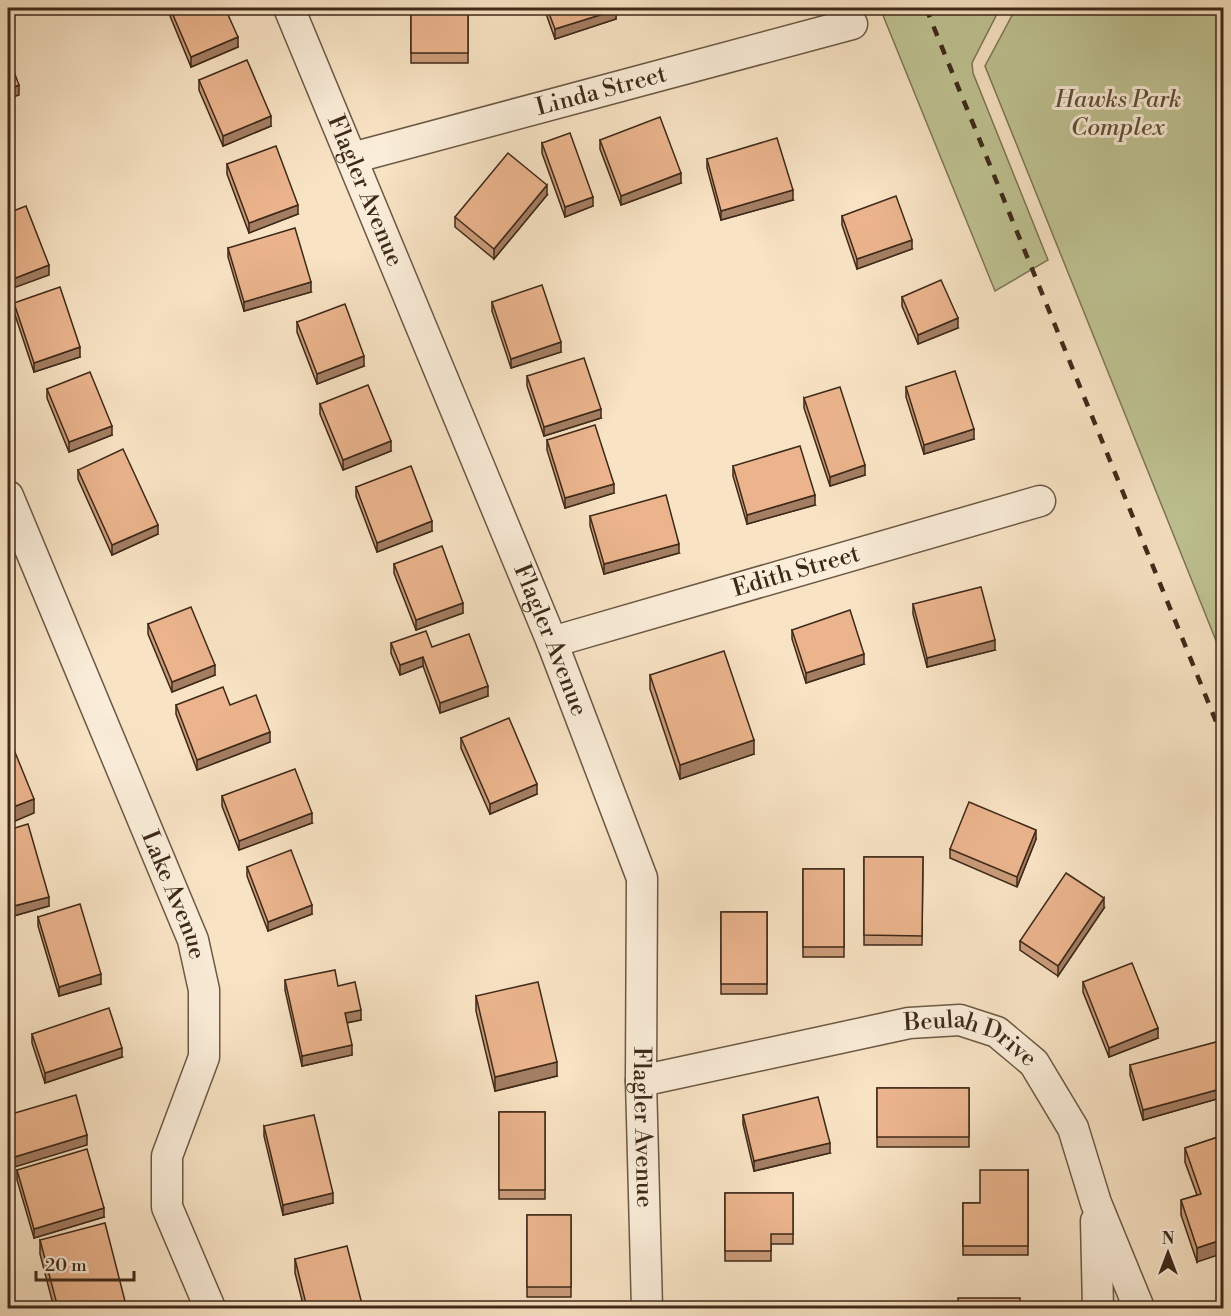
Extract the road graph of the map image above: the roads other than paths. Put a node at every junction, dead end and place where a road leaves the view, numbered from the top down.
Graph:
1 (289, 8) edge
2 (852, 24) dead end
3 (352, 158) junction
4 (8, 496) edge
5 (1040, 501) dead end
6 (552, 642) junction
7 (641, 1081) junction
8 (1096, 1203) junction
9 (210, 1308) edge
10 (647, 1308) edge
11 (1098, 1308) edge
12 (1139, 1308) edge

1 - 3 street, Flagler Avenue
2 - 3 street, Linda Street
3 - 6 street, Flagler Avenue
4 - 9 street, Lake Avenue
5 - 6 street, Edith Street
6 - 7 street, Flagler Avenue
7 - 8 street, Beulah Drive
7 - 10 street, Flagler Avenue
8 - 11 street
8 - 12 street, Beulah Drive

